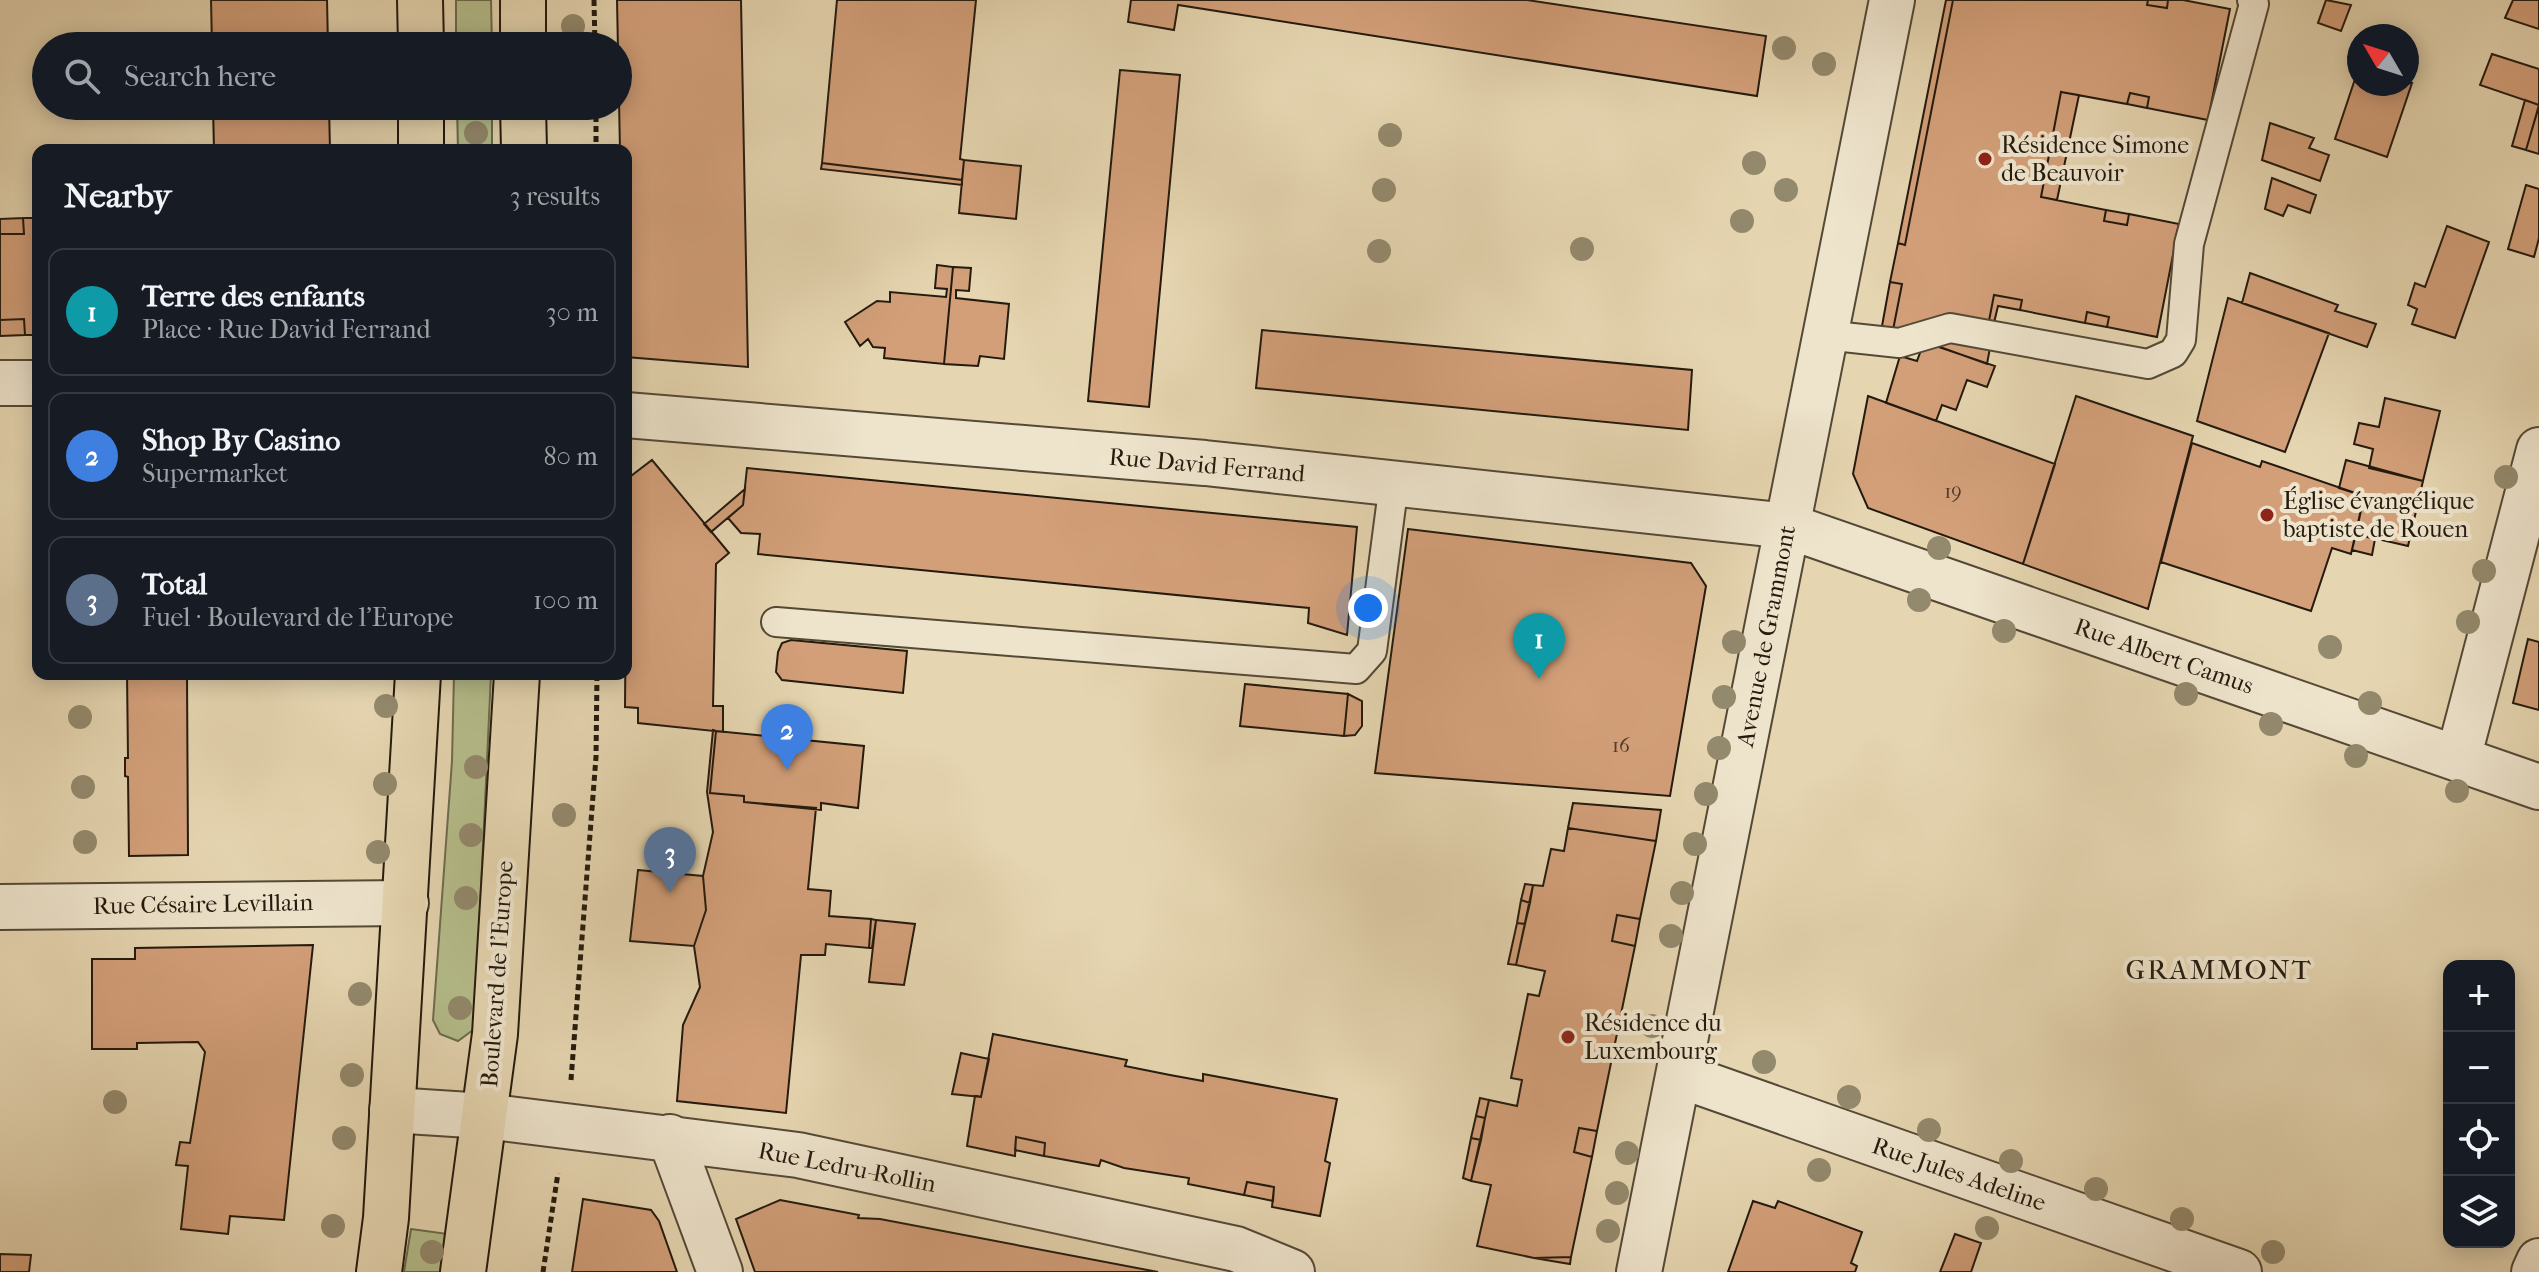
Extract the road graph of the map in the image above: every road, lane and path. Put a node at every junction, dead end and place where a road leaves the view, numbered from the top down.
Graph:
1 (420, 0) edge
2 (523, 0) edge
3 (594, 0) edge
4 (1892, 0) edge
5 (2252, 0) edge
6 (421, 32) edge
7 (523, 32) edge
8 (595, 32) edge
9 (421, 120) edge
10 (523, 120) edge
11 (596, 120) edge
12 (421, 144) edge
13 (524, 144) edge
14 (596, 144) edge
15 (1825, 335) junction
16 (0, 383) edge
17 (32, 383) edge
18 (632, 416) edge
19 (2539, 450) edge
20 (1394, 483) junction
21 (2533, 496) edge
22 (1788, 526) junction
23 (776, 622) dead end
24 (418, 680) edge
25 (517, 680) edge
26 (597, 680) edge
27 (2458, 759) junction
28 (2539, 787) edge
29 (406, 903) junction
30 (0, 907) edge
31 (1679, 1075) junction
32 (571, 1081) dead end
33 (392, 1110) junction
34 (485, 1116) junction
35 (670, 1137) junction
36 (559, 1168) dead end
37 (2539, 1261) edge
38 (379, 1272) edge
39 (463, 1272) edge
40 (543, 1272) edge
41 (720, 1272) edge
42 (1292, 1272) edge
43 (1639, 1272) edge
44 (2239, 1272) edge
45 (2534, 1272) edge

1 - 6 main road
2 - 7 main road
3 - 8 path
4 - 15 street, Avenue de Grammont
5 - 15 lane
9 - 12 main road
10 - 13 main road
11 - 14 path
15 - 22 street, Avenue de Grammont
16 - 17 street
18 - 20 street, Rue David Ferrand
19 - 21 street
20 - 22 street, Rue David Ferrand
20 - 23 lane
21 - 27 street
22 - 27 street, Rue Albert Camus
22 - 31 street, Avenue de Grammont
24 - 29 main road
25 - 34 main road, Boulevard de l'Europe
26 - 32 path
27 - 28 street, Rue Albert Camus
29 - 30 street, Rue Césaire Levillain
29 - 33 main road
31 - 43 street, Avenue de Grammont
31 - 44 street, Rue Jules Adeline
33 - 34 street, Rue Ledru-Rollin
33 - 38 main road
34 - 35 street, Rue Ledru-Rollin
34 - 39 main road, Boulevard de l'Europe
35 - 41 street
35 - 42 street, Rue Ledru-Rollin
36 - 40 path
37 - 45 street

